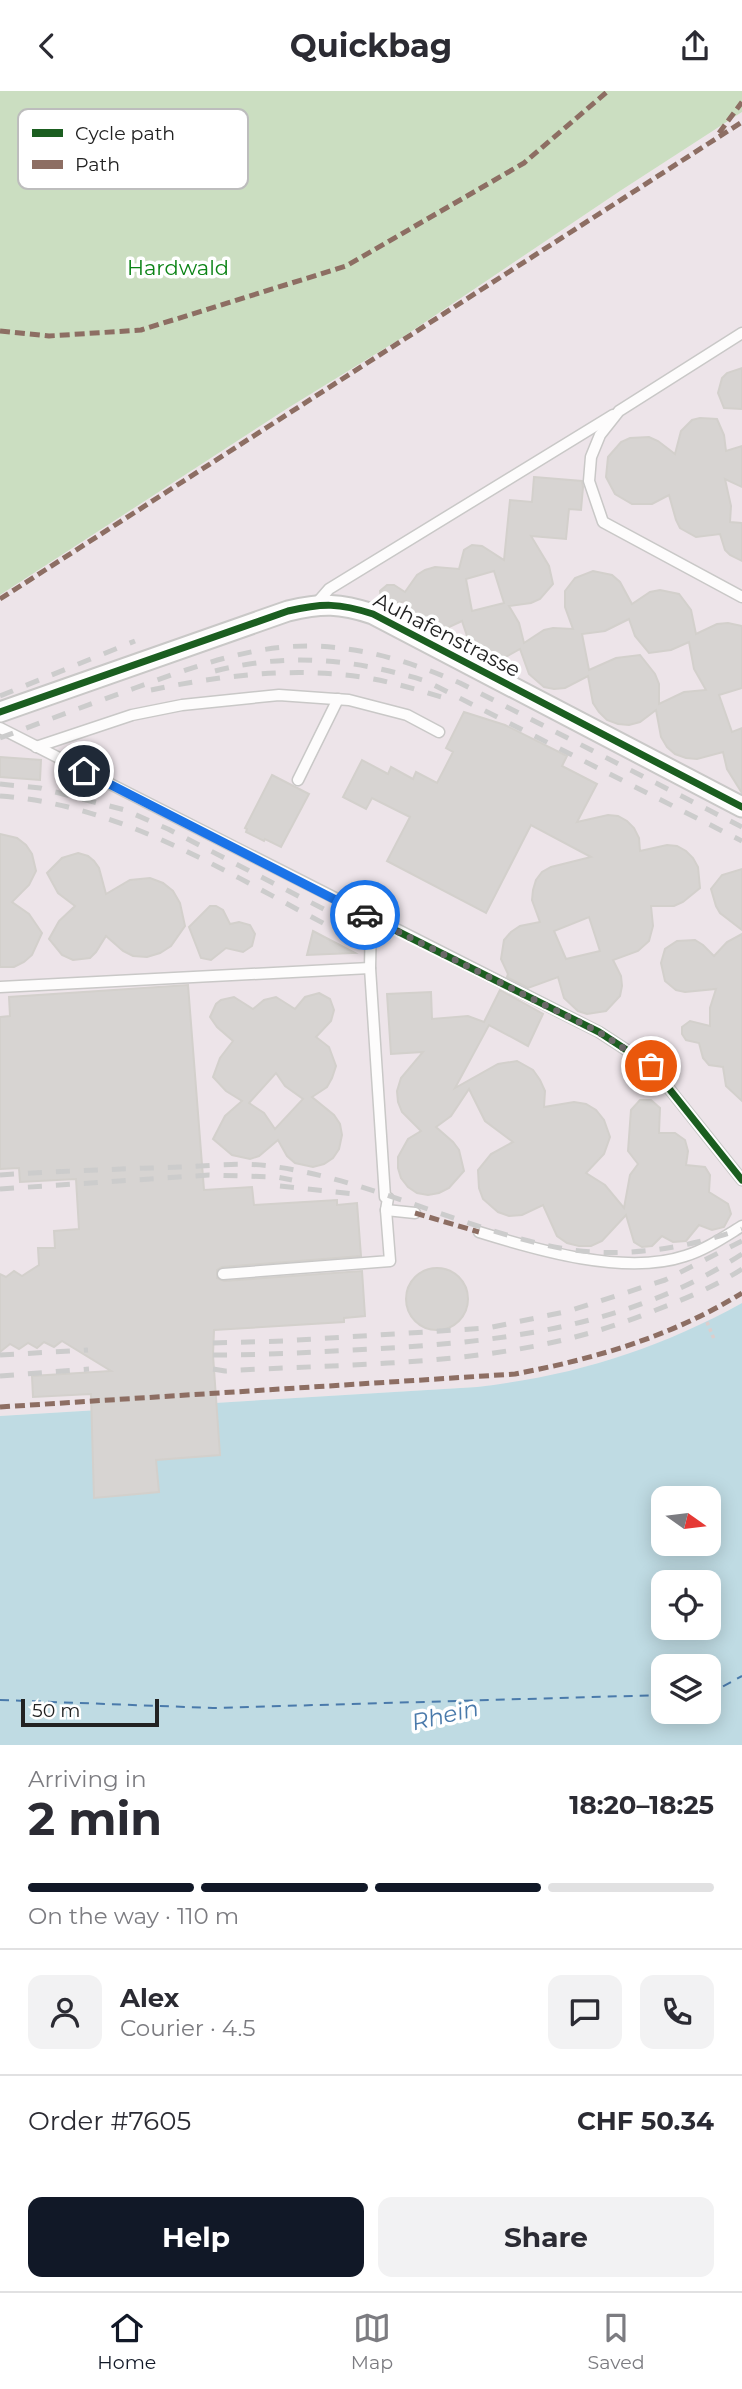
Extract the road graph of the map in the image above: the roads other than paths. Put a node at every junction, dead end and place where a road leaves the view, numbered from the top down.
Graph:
1 (742, 333) edge
2 (620, 411) junction
3 (742, 597) edge
4 (316, 604) junction
5 (338, 699) junction
6 (0, 712) edge
7 (0, 729) edge
8 (439, 732) dead end
9 (36, 747) junction
10 (298, 780) dead end
11 (742, 807) edge
12 (371, 918) junction
13 (370, 968) junction
14 (0, 987) edge
15 (742, 1180) edge
16 (386, 1210) junction
17 (415, 1213) dead end
18 (742, 1226) edge
19 (479, 1232) dead end
20 (223, 1274) dead end

1 - 2 lane
2 - 3 lane
2 - 4 lane
4 - 6 street, Auhafenstrasse
4 - 11 street, Auhafenstrasse
5 - 8 lane
5 - 9 lane
5 - 10 lane
7 - 9 lane
9 - 12 lane
12 - 13 lane
12 - 15 lane
13 - 14 lane
13 - 16 lane
16 - 17 lane
16 - 20 lane
18 - 19 lane

